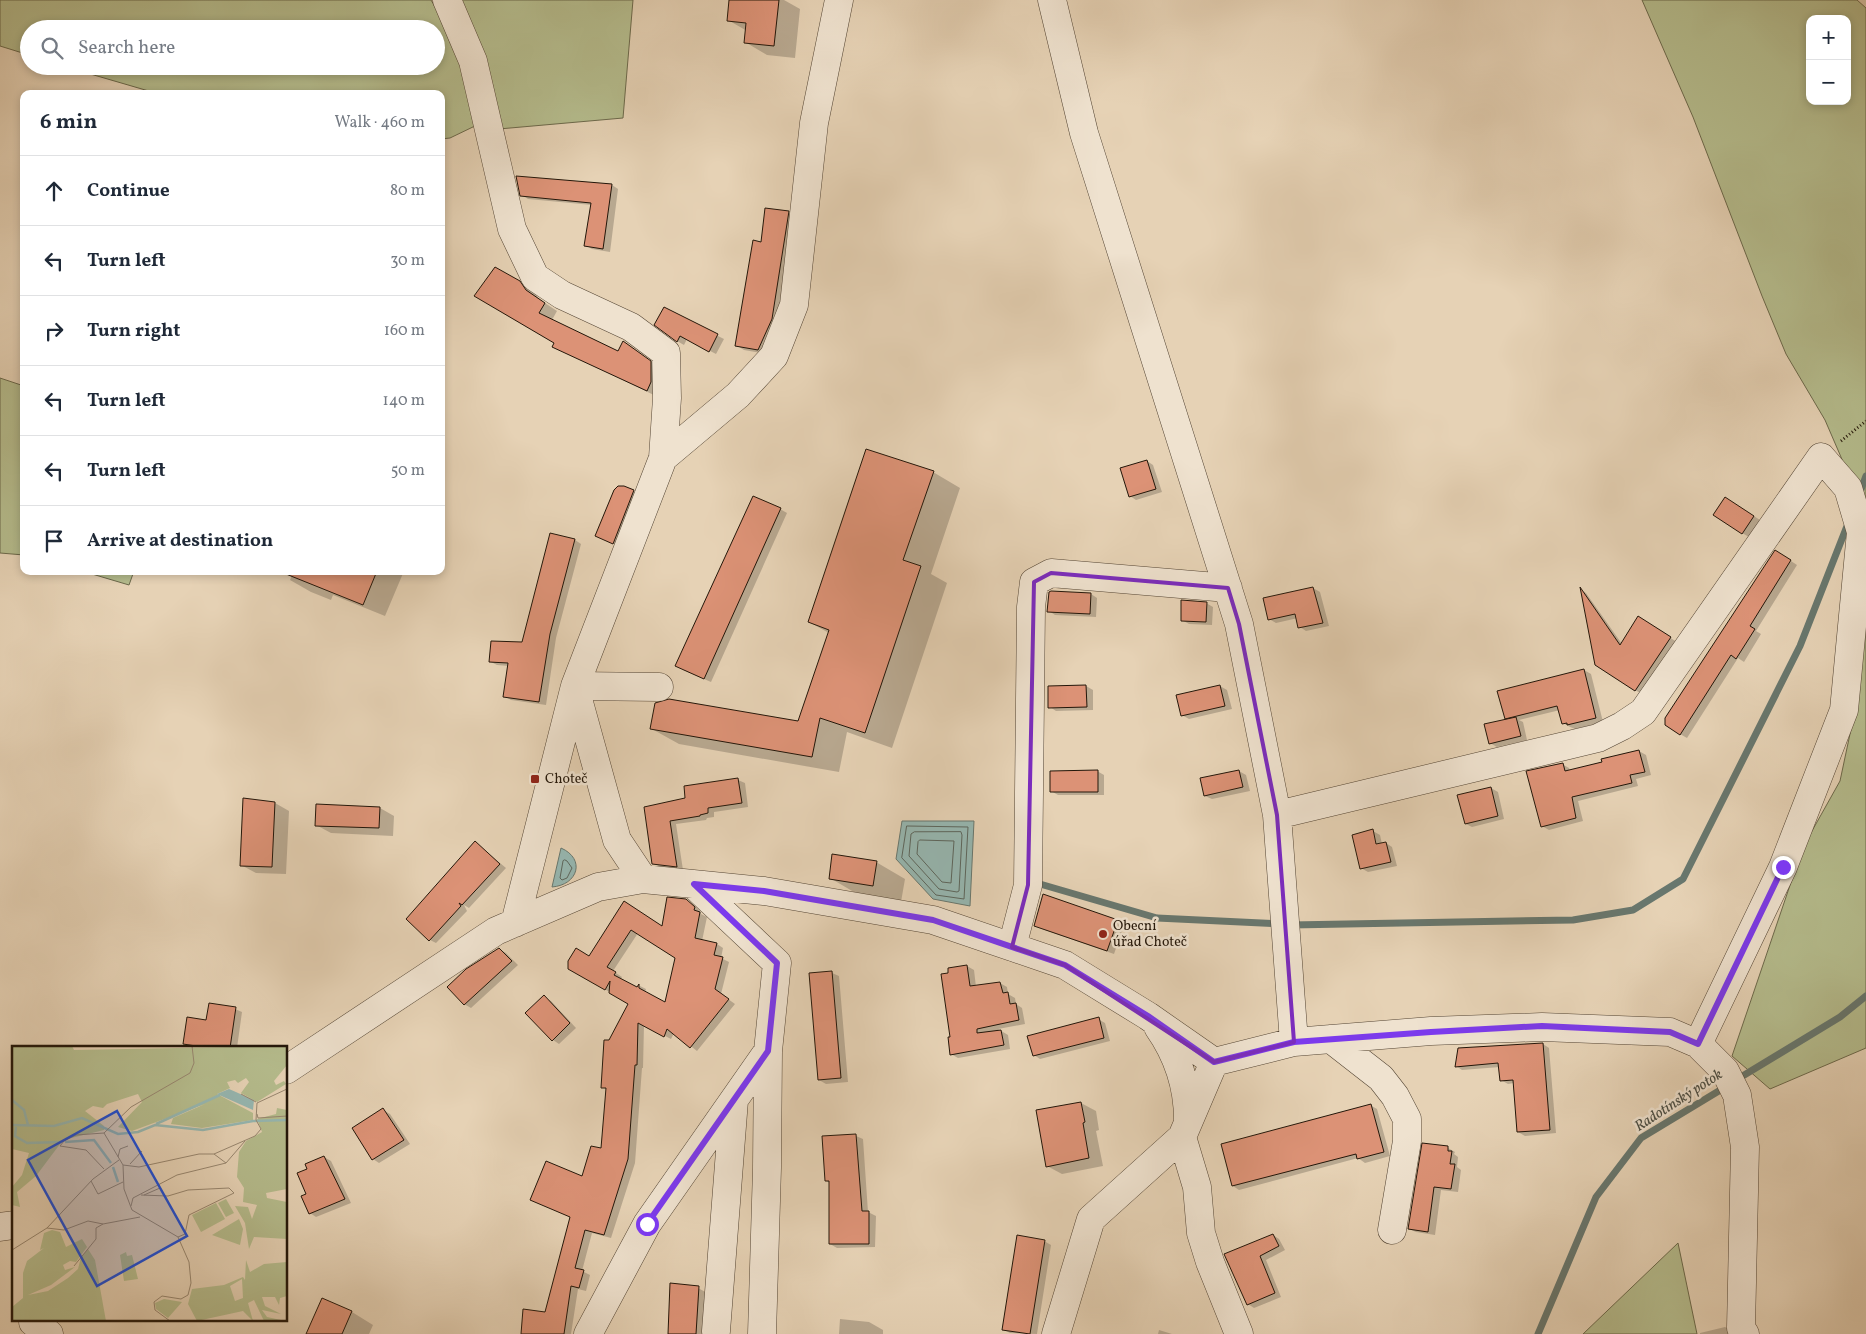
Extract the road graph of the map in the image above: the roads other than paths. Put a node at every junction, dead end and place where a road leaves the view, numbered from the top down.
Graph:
1 (447, 0) edge
2 (839, 0) edge
3 (1052, 0) edge
4 (663, 458) junction
5 (1228, 588) junction
6 (574, 686) junction
7 (659, 687) dead end
8 (1278, 815) junction
9 (643, 879) junction
10 (694, 884) junction
11 (515, 923) junction
12 (1012, 947) junction
13 (1148, 1016) junction
14 (1331, 1039) junction
15 (1294, 1042) junction
16 (1698, 1044) junction
17 (768, 1051) junction
18 (1214, 1062) junction
19 (288, 1069) edge
20 (735, 1098) junction
21 (1185, 1131) junction
22 (1392, 1230) dead end
23 (33, 1322) edge
24 (716, 1331) dead end
25 (49, 1334) edge
26 (588, 1334) edge
27 (762, 1334) edge
28 (1056, 1334) edge
29 (1239, 1334) edge
30 (1744, 1334) edge

1 - 4 street
2 - 4 street
3 - 5 street
4 - 6 street
5 - 8 street
5 - 12 street
6 - 7 street
6 - 9 street
6 - 11 street
8 - 15 street
8 - 16 street
9 - 10 street
9 - 11 street
10 - 12 street
10 - 17 street
11 - 19 street
12 - 13 street
13 - 18 street
13 - 21 street
14 - 15 street
14 - 16 street
14 - 22 street
15 - 18 street
16 - 30 street
17 - 20 street
17 - 27 street
18 - 21 street
20 - 24 street
20 - 26 street
21 - 28 street
21 - 29 street
23 - 25 street

